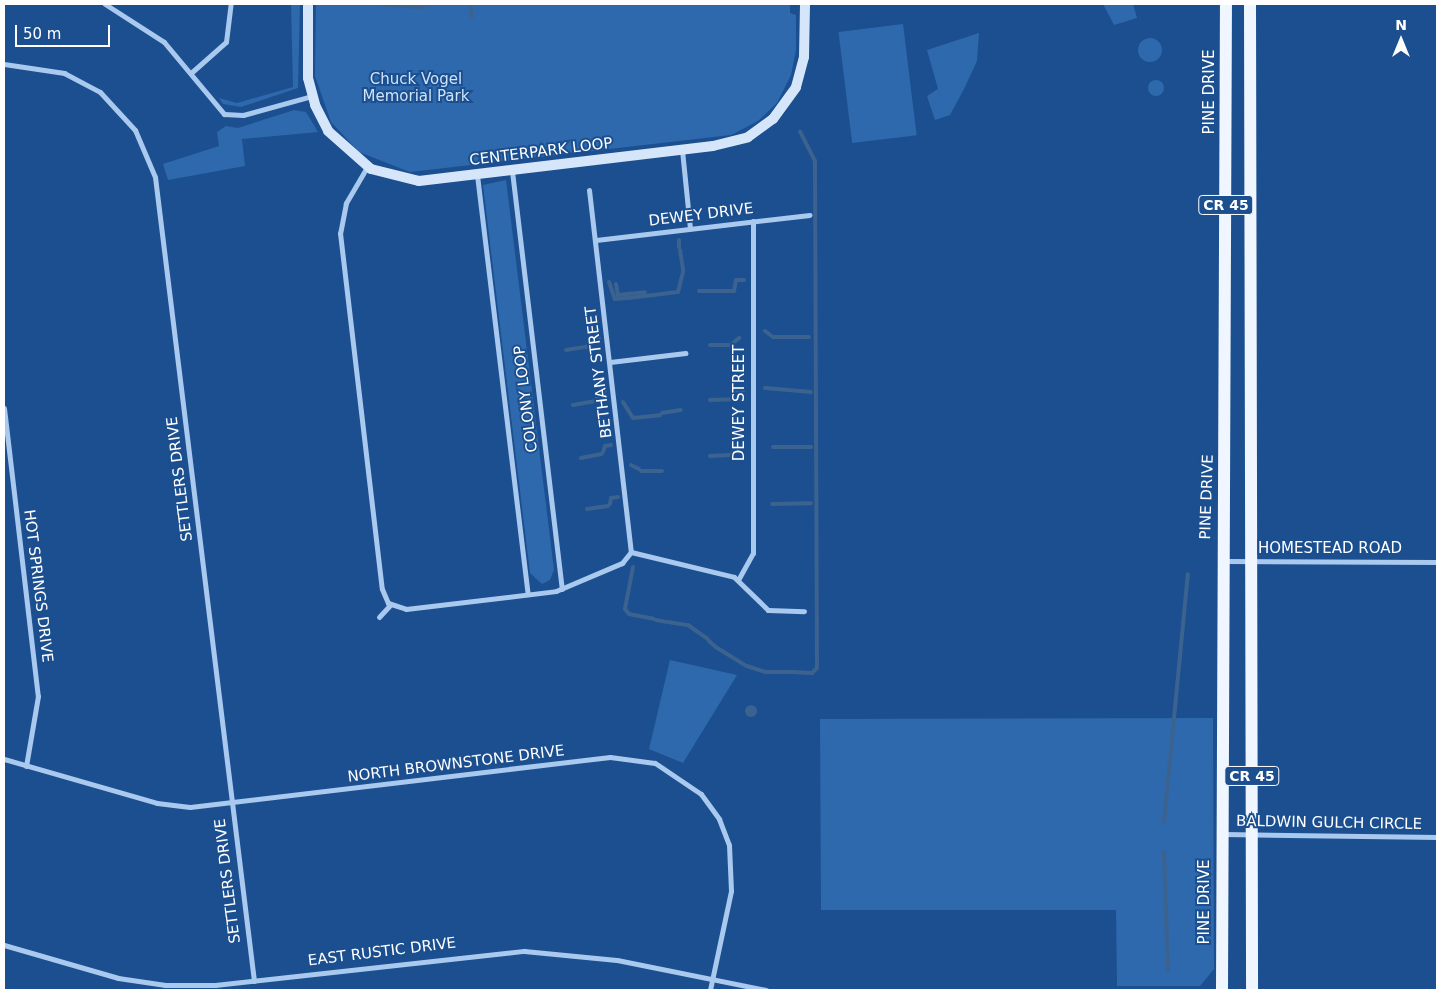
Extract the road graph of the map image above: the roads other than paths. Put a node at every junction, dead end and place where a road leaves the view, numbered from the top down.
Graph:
1 (105, 4) edge
2 (231, 4) edge
3 (308, 4) edge
4 (805, 4) edge
5 (1226, 4) edge
6 (1250, 4) edge
7 (4, 64) edge
8 (192, 72) junction
9 (312, 96) junction
10 (682, 150) junction
11 (367, 167) junction
12 (512, 171) junction
13 (477, 175) junction
14 (589, 190) dead end
15 (810, 215) dead end
16 (753, 222) junction
17 (690, 229) junction
18 (596, 240) junction
19 (685, 353) dead end
20 (610, 362) junction
21 (4, 408) edge
22 (631, 552) junction
23 (1222, 561) junction
24 (1251, 562) junction
25 (1437, 562) edge
26 (738, 580) junction
27 (562, 589) junction
28 (528, 594) junction
29 (390, 605) junction
30 (804, 610) dead end
31 (379, 617) dead end
32 (4, 759) edge
33 (26, 766) junction
34 (232, 803) junction
35 (1221, 834) junction
36 (1252, 834) junction
37 (1437, 837) edge
38 (4, 945) edge
39 (712, 980) junction
40 (254, 981) junction
41 (710, 990) edge
42 (766, 990) edge
43 (1222, 990) edge
44 (1252, 990) edge

1 - 8 street
2 - 8 street
3 - 9 street, CENTERPARK LOOP
4 - 10 street, CENTERPARK LOOP
5 - 23 main road, PINE DRIVE / CR 45
6 - 24 main road, CR 45
7 - 34 street, SETTLERS DRIVE
8 - 9 street
9 - 11 street, CENTERPARK LOOP
10 - 12 street, CENTERPARK LOOP
10 - 17 street
11 - 13 street, CENTERPARK LOOP
11 - 29 street
12 - 13 street, CENTERPARK LOOP
12 - 27 street, COLONY LOOP
13 - 28 street, COLONY LOOP
14 - 18 street, BETHANY STREET
15 - 16 street, DEWEY DRIVE
16 - 17 street, DEWEY DRIVE
16 - 26 street, DEWEY STREET
17 - 18 street, DEWEY DRIVE
18 - 20 street, BETHANY STREET
19 - 20 street
20 - 22 street, BETHANY STREET
21 - 33 street, HOT SPRINGS DRIVE
22 - 26 street
22 - 27 street
23 - 24 street, HOMESTEAD ROAD
23 - 35 main road, PINE DRIVE / CR 45
24 - 25 street, HOMESTEAD ROAD
24 - 36 main road, CR 45
26 - 30 street
27 - 28 street
28 - 29 street
29 - 31 street
32 - 33 street, NORTH BROWNSTONE DRIVE
33 - 34 street, NORTH BROWNSTONE DRIVE
34 - 39 street, NORTH BROWNSTONE DRIVE
34 - 40 street, SETTLERS DRIVE
35 - 36 street, BALDWIN GULCH CIRCLE
35 - 43 main road, PINE DRIVE / CR 45
36 - 37 street, BALDWIN GULCH CIRCLE
36 - 44 main road, CR 45
38 - 40 street, EAST RUSTIC DRIVE
39 - 40 street, EAST RUSTIC DRIVE
39 - 41 street, NORTH BROWNSTONE DRIVE
39 - 42 street, EAST RUSTIC DRIVE

